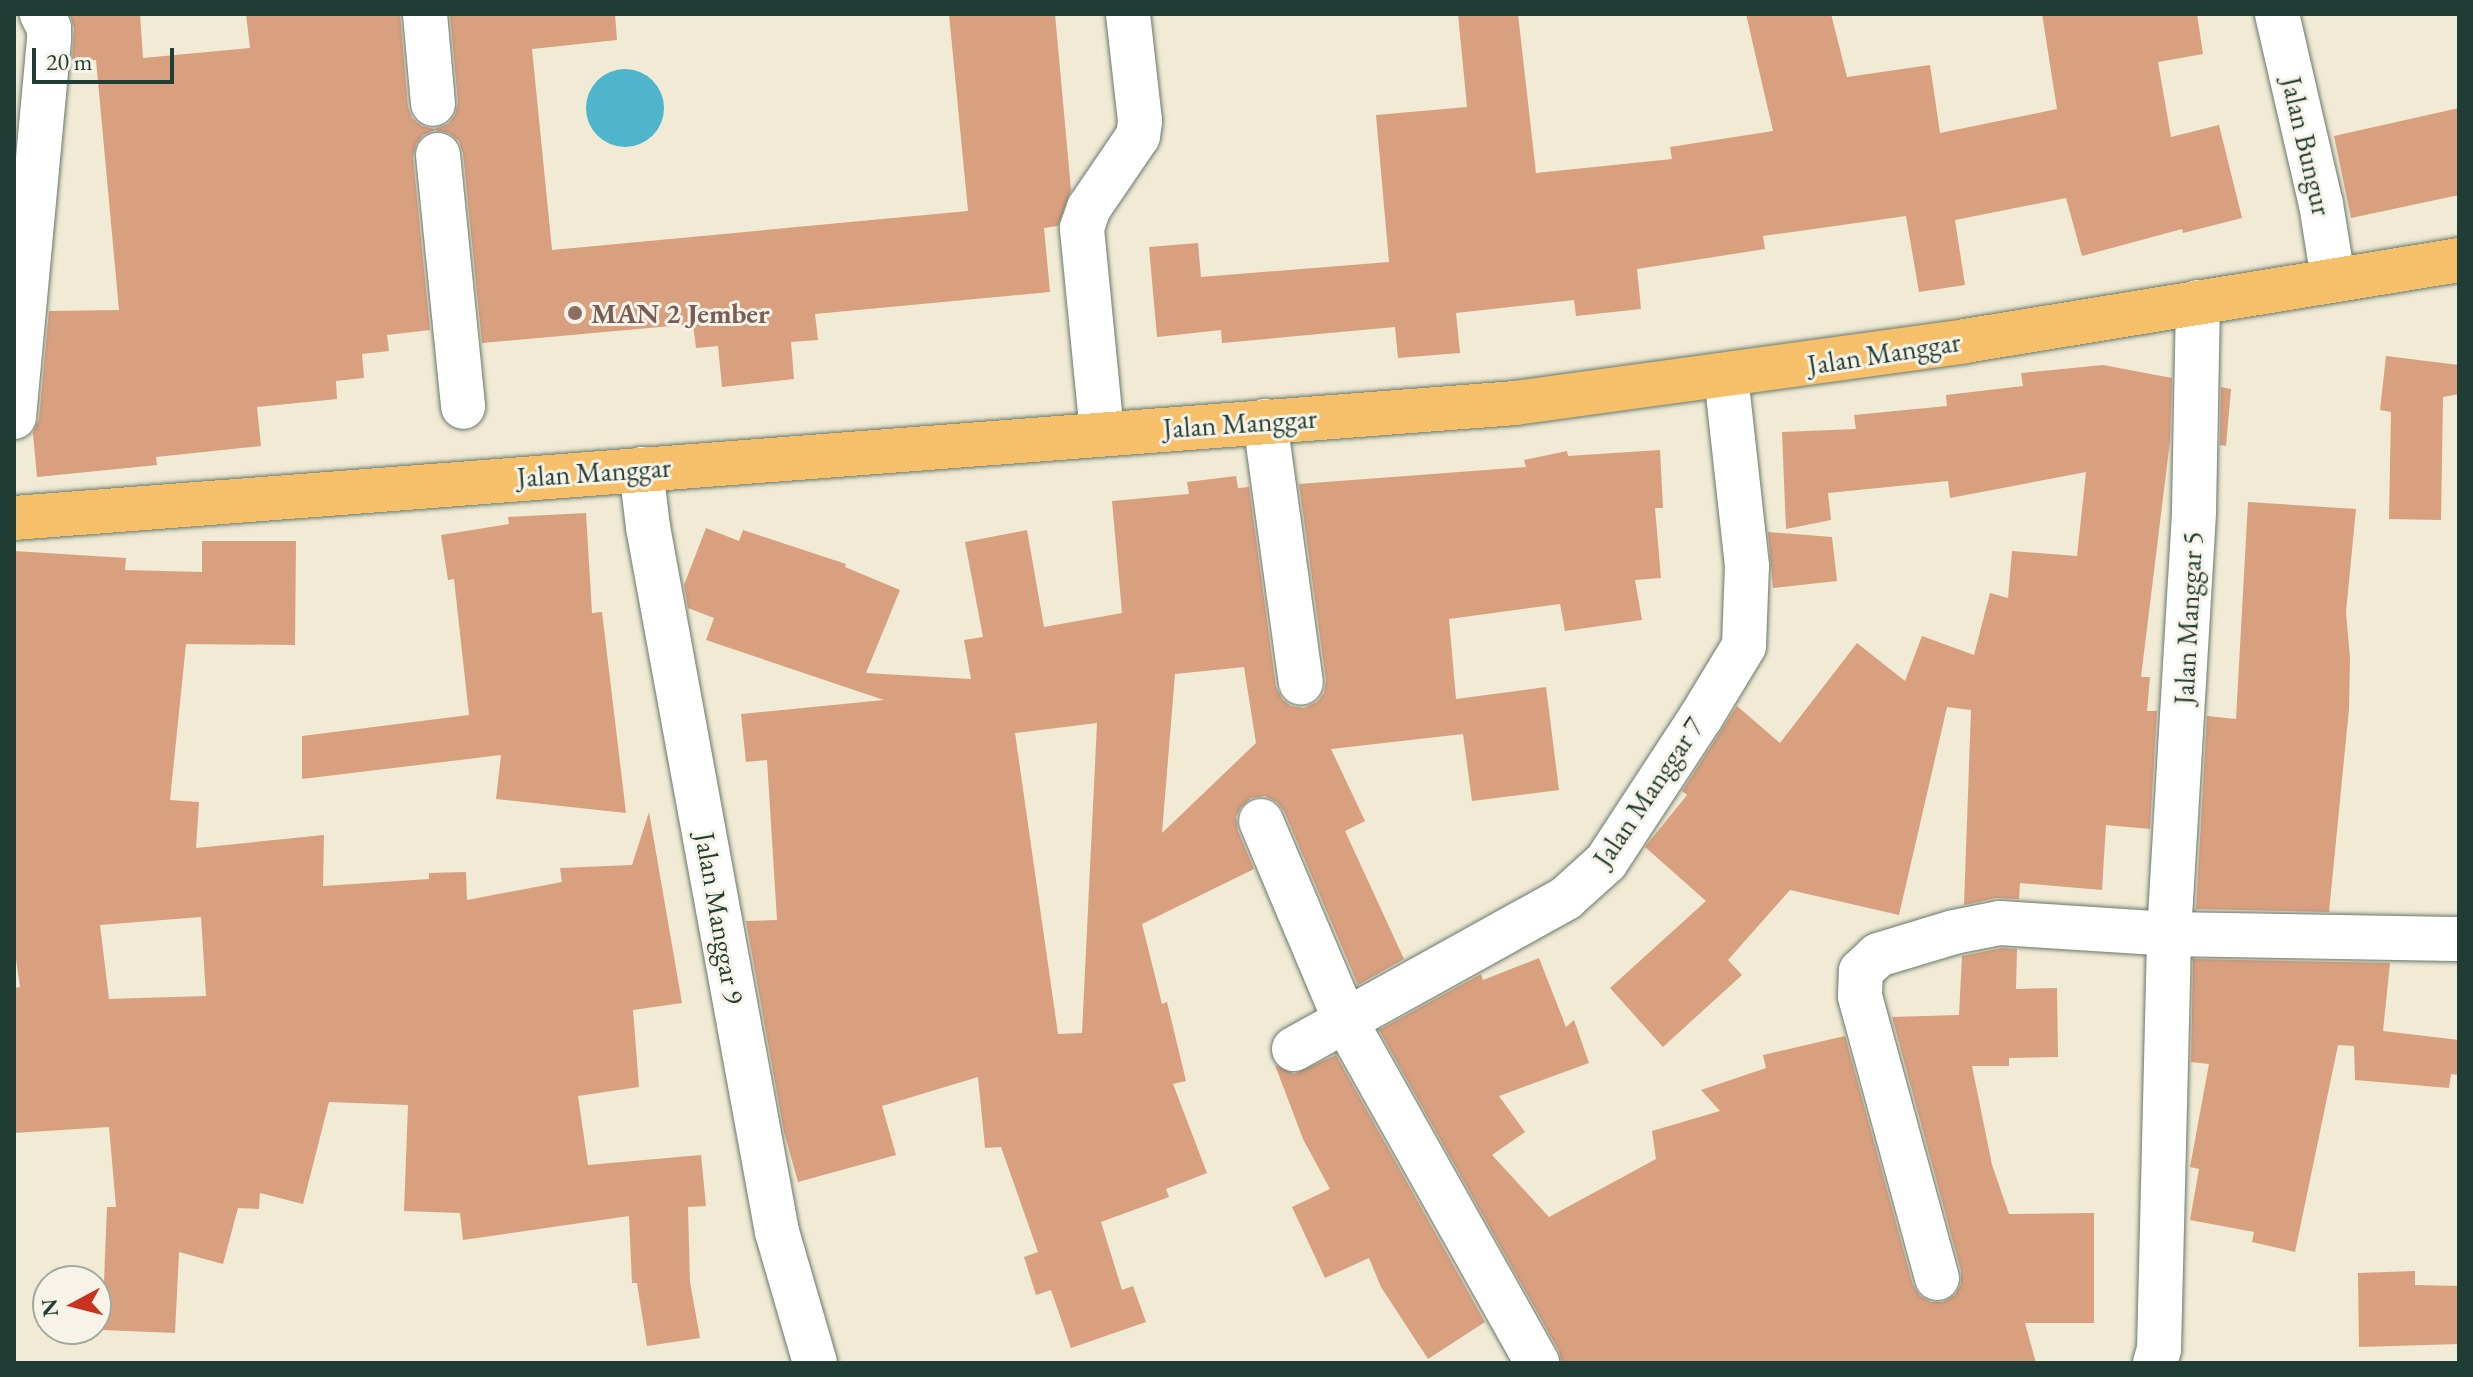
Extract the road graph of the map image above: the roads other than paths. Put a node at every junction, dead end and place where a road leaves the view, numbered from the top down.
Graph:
1 (42, 14) edge
2 (425, 14) edge
3 (1128, 14) edge
4 (2277, 14) edge
5 (433, 104) dead end
6 (438, 155) dead end
7 (2459, 260) edge
8 (2333, 279) junction
9 (2198, 302) junction
10 (1726, 377) junction
11 (463, 407) dead end
12 (14, 417) edge
13 (1265, 421) junction
14 (1102, 433) junction
15 (641, 469) junction
16 (14, 518) edge
17 (1301, 683) dead end
18 (1261, 821) dead end
19 (2169, 934) junction
20 (2459, 939) edge
21 (1346, 1022) junction
22 (1294, 1049) dead end
23 (1937, 1278) dead end
24 (2157, 1356) edge
25 (815, 1363) edge
26 (1537, 1363) edge

1 - 12 street
2 - 5 street
3 - 14 street
4 - 8 street, Jalan Bungur
6 - 11 street
7 - 8 main road, Jalan Manggar
8 - 9 main road, Jalan Manggar
9 - 10 main road, Jalan Manggar
9 - 19 street, Jalan Manggar 5
10 - 13 main road, Jalan Manggar
10 - 21 street, Jalan Manggar 7
13 - 14 main road, Jalan Manggar
13 - 17 street
14 - 15 main road, Jalan Manggar
15 - 16 main road, Jalan Manggar
15 - 25 street, Jalan Manggar 9
18 - 21 street
19 - 20 street
19 - 23 street
19 - 24 street, Jalan Manggar 5
21 - 22 street, Jalan Manggar 7
21 - 26 street

